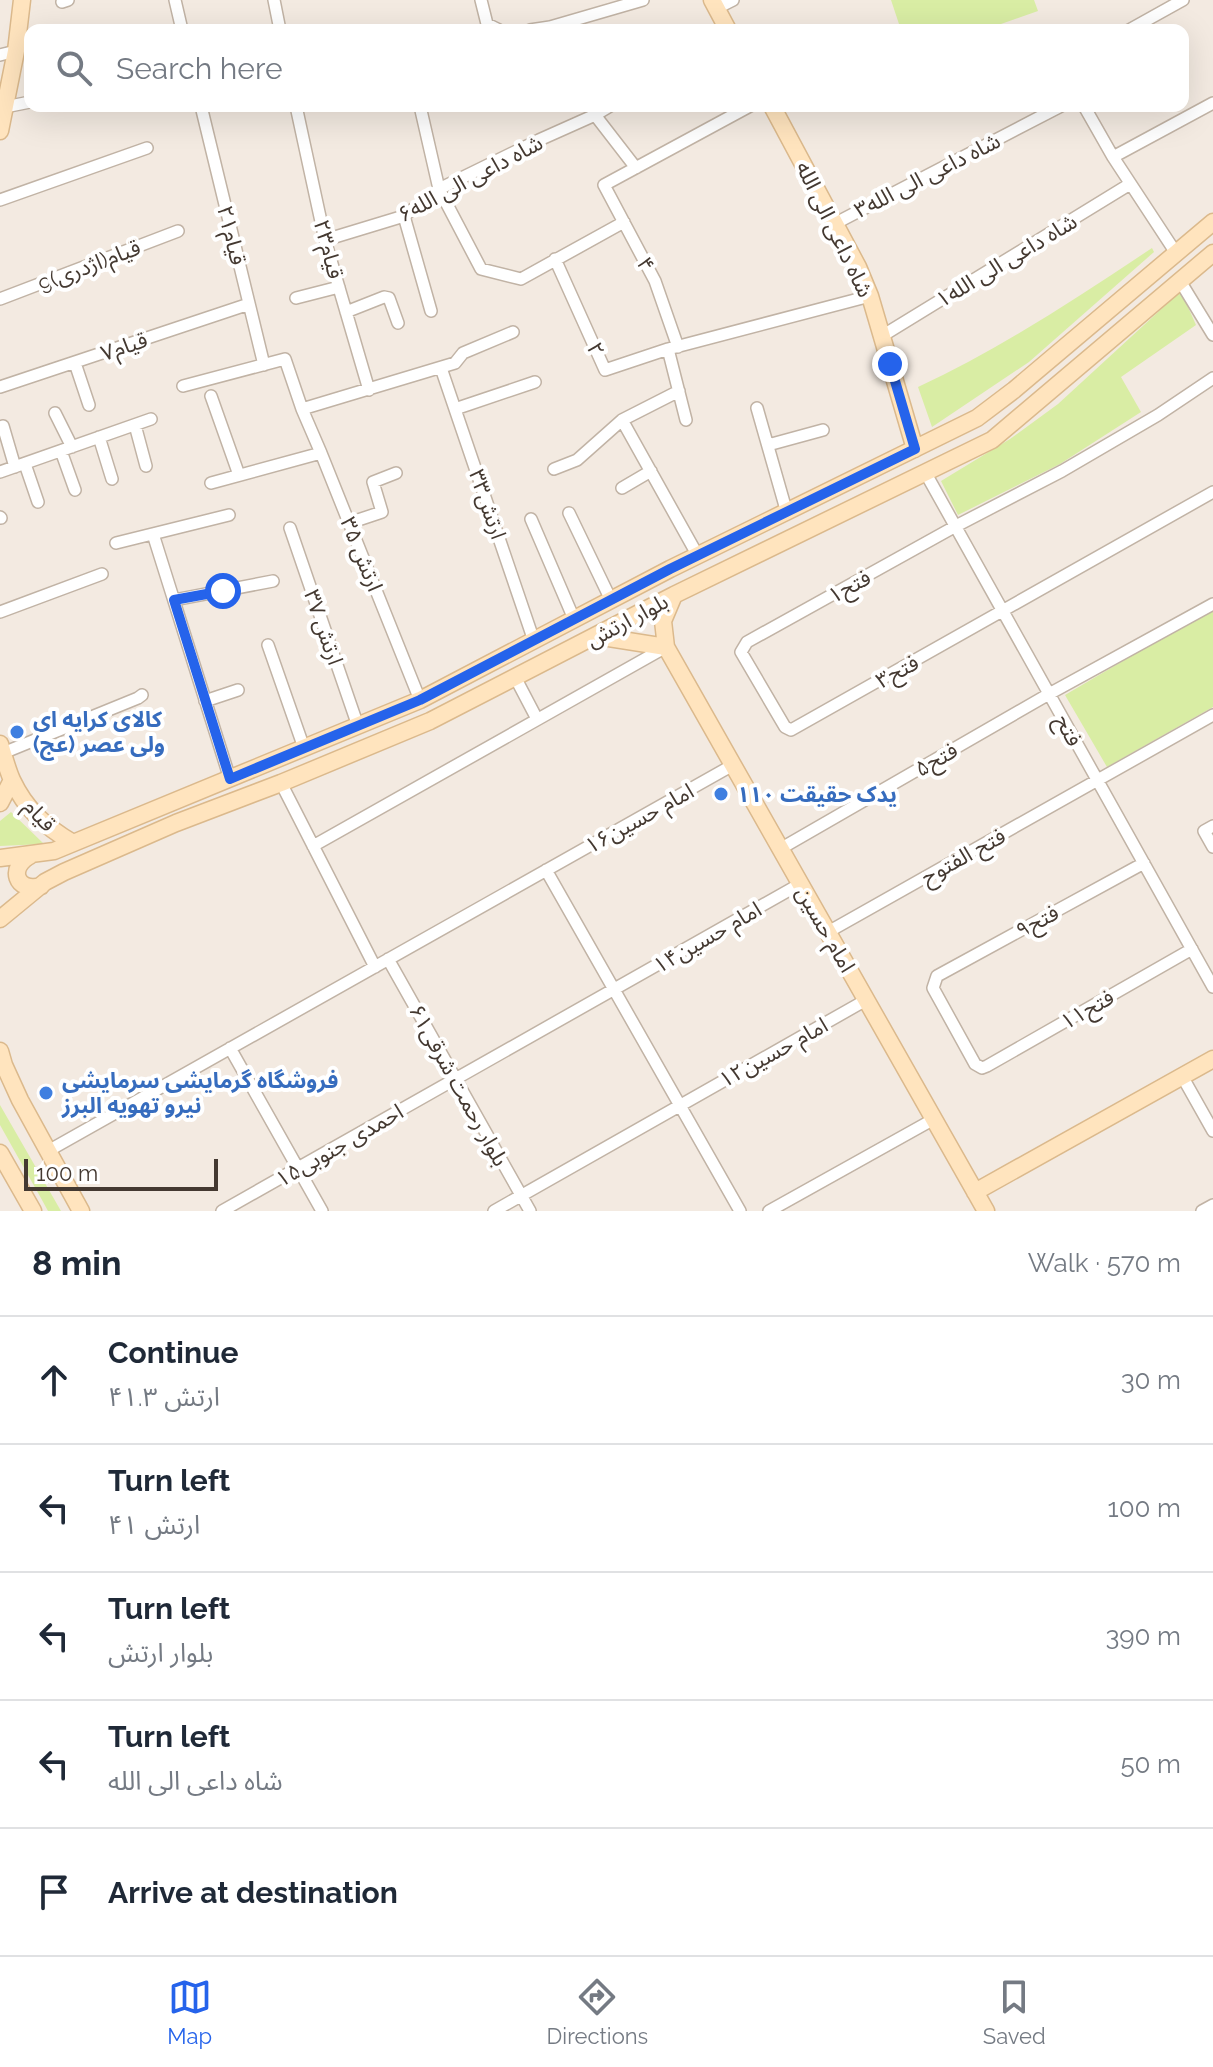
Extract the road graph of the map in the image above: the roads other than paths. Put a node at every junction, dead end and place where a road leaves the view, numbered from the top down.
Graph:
1 (22, 0) edge
2 (175, 0) edge
3 (274, 0) edge
4 (481, 0) edge
5 (643, 0) edge
6 (733, 0) edge
7 (1183, 0) edge
8 (714, 4) edge
9 (181, 24) edge
10 (279, 24) edge
11 (487, 24) edge
12 (560, 24) edge
13 (725, 24) edge
14 (1140, 24) edge
15 (8, 53) edge
16 (1213, 103) edge
17 (24, 106) edge
18 (202, 112) edge
19 (297, 112) edge
20 (421, 112) edge
21 (600, 112) edge
22 (739, 112) edge
23 (775, 112) edge
24 (1049, 112) edge
25 (1087, 112) edge
26 (595, 115) junction
27 (2, 121) edge
28 (147, 148) dead end
29 (1113, 157) junction
30 (636, 168) junction
31 (1130, 184) junction
32 (439, 189) junction
33 (0, 200) edge
34 (404, 216) junction
35 (624, 222) junction
36 (1213, 222) edge
37 (836, 223) junction
38 (178, 231) dead end
39 (325, 240) junction
40 (1176, 253) junction
41 (1213, 253) edge
42 (555, 259) junction
43 (1180, 281) junction
44 (339, 287) junction
45 (870, 296) junction
46 (296, 298) dead end
47 (0, 299) edge
48 (249, 304) junction
49 (431, 311) dead end
50 (346, 312) junction
51 (398, 323) dead end
52 (513, 332) dead end
53 (1213, 335) edge
54 (882, 336) junction
55 (673, 348) junction
56 (75, 363) junction
57 (264, 365) junction
58 (441, 368) junction
59 (1213, 378) edge
60 (535, 382) dead end
61 (183, 386) dead end
62 (0, 387) edge
63 (369, 390) junction
64 (679, 391) junction
65 (211, 396) dead end
66 (89, 405) dead end
67 (757, 408) dead end
68 (302, 409) junction
69 (455, 409) junction
70 (55, 413) dead end
71 (151, 419) dead end
72 (622, 420) junction
73 (686, 420) dead end
74 (135, 425) junction
75 (3, 426) dead end
76 (823, 430) dead end
77 (99, 437) junction
78 (768, 445) junction
79 (67, 449) junction
80 (915, 449) junction
81 (321, 453) junction
82 (20, 465) junction
83 (146, 466) dead end
84 (554, 469) dead end
85 (651, 471) junction
86 (0, 472) edge
87 (925, 472) junction
88 (396, 473) dead end
89 (239, 475) junction
90 (112, 479) dead end
91 (211, 483) dead end
92 (622, 488) dead end
93 (75, 490) dead end
94 (1213, 492) edge
95 (38, 502) dead end
96 (569, 513) dead end
97 (787, 513) junction
98 (229, 515) dead end
99 (531, 519) dead end
100 (349, 523) junction
101 (956, 526) junction
102 (290, 528) dead end
103 (153, 534) junction
104 (116, 543) dead end
105 (698, 556) junction
106 (102, 574) dead end
107 (273, 581) dead end
108 (674, 595) junction
109 (174, 600) junction
110 (611, 600) junction
111 (1213, 604) edge
112 (0, 612) edge
113 (1003, 612) junction
114 (574, 619) junction
115 (596, 636) junction
116 (534, 641) junction
117 (268, 645) dead end
118 (666, 647) junction
119 (515, 677) junction
120 (238, 690) dead end
121 (1049, 694) junction
122 (142, 695) dead end
123 (420, 700) junction
124 (205, 701) junction
125 (1213, 715) edge
126 (537, 719) junction
127 (358, 726) junction
128 (791, 730) joint
129 (2, 748) edge
130 (304, 748) junction
131 (733, 765) junction
132 (230, 779) junction
133 (12, 780) junction
134 (1098, 781) junction
135 (281, 783) junction
136 (0, 803) edge
137 (1208, 828) edge
138 (73, 843) junction
139 (313, 846) junction
140 (1213, 847) edge
141 (780, 849) junction
142 (34, 853) junction
143 (0, 858) edge
144 (1144, 863) junction
145 (546, 870) junction
146 (800, 884) junction
147 (41, 886) junction
148 (0, 919) edge
149 (828, 932) junction
150 (1192, 949) junction
151 (388, 959) junction
152 (375, 967) junction
153 (1213, 987) edge
154 (613, 989) junction
155 (866, 1000) junction
156 (230, 1048) junction
157 (0, 1051) edge
158 (1213, 1059) edge
159 (982, 1068) joint
160 (1182, 1076) junction
161 (456, 1079) junction
162 (679, 1105) junction
163 (934, 1119) junction
164 (1213, 1131) edge
165 (48, 1151) junction
166 (0, 1153) edge
167 (298, 1168) junction
168 (975, 1192) junction
169 (522, 1196) junction
170 (1213, 1205) edge
171 (33, 1211) edge
172 (81, 1211) edge
173 (222, 1211) edge
174 (322, 1211) edge
175 (494, 1211) edge
176 (530, 1211) edge
177 (740, 1211) edge
178 (769, 1211) edge
179 (986, 1211) edge
180 (1202, 1211) edge

1 - 15 main road
2 - 9 street
3 - 10 street
4 - 11 street
5 - 12 street
6 - 8 street
7 - 14 street
8 - 13 main road
15 - 27 main road
16 - 29 street
17 - 27 street
18 - 48 street, قیام۲۱
19 - 39 street, قیام۲۳
20 - 32 street
21 - 26 street, شاه داعی الی الله۶
22 - 30 street
23 - 37 main road, شاه داعی الی الله
24 - 37 street, شاه داعی الی الله۳
25 - 29 street
26 - 30 street
26 - 32 street, شاه داعی الی الله۶
28 - 33 street
29 - 31 street
30 - 35 street, ۴
31 - 40 street
31 - 54 street, شاه داعی الی الله۱
32 - 34 street, شاه داعی الی الله۶
32 - 42 street
34 - 39 street, شاه داعی الی الله۶
34 - 49 street
35 - 42 street
35 - 55 street, ۴
36 - 40 main road, بلوار ارتش
37 - 45 main road, شاه داعی الی الله
38 - 47 street, قیام(اژدری)9
39 - 44 street, قیام۲۳
40 - 80 main road, بلوار ارتش
41 - 43 main road, بلوار ارتش
42 - 55 street, ۲
43 - 53 street
43 - 87 main road, بلوار ارتش
44 - 46 street
44 - 50 street, قیام۲۳
45 - 54 main road, شاه داعی الی الله
45 - 55 street
48 - 56 street, قیام۷
48 - 57 street, قیام۲۱
50 - 51 street
50 - 63 street, قیام۲۳
52 - 58 street
54 - 80 main road, شاه داعی الی الله
55 - 64 street, ۴
56 - 62 street, قیام۷
56 - 66 street
57 - 61 street
57 - 68 street, ارتش ۳۵
58 - 63 street
58 - 69 street, ارتش۳۳
59 - 101 street, ۱فتح
60 - 69 street
63 - 68 street
64 - 72 street
64 - 73 street, ۴
65 - 89 street
67 - 78 street
68 - 81 street, ارتش ۳۵
69 - 116 street, ارتش۳۳
70 - 79 street
71 - 74 street
72 - 84 street
72 - 85 street
74 - 77 street
74 - 83 street
75 - 82 street
76 - 78 street
77 - 79 street
77 - 90 street
78 - 97 street
79 - 82 street
79 - 93 street
80 - 97 main road, بلوار ارتش
81 - 89 street
81 - 100 street, ارتش ۳۵
82 - 86 street
82 - 95 street
85 - 92 street
85 - 105 street
87 - 101 street, فتح
87 - 108 main road, بلوار ارتش
88 - 100 street
89 - 91 street
94 - 113 street, ۳فتح
96 - 110 street
97 - 105 main road, بلوار ارتش
98 - 103 street
99 - 114 street
100 - 123 street, ارتش ۳۵
101 - 113 street, فتح
101 - 128 street, ۱فتح
102 - 127 street, ارتش ۳۷
103 - 104 street
103 - 109 street
105 - 110 main road, بلوار ارتش
106 - 112 street
107 - 109 street
108 - 115 main road, بلوار ارتش
108 - 118 main road
109 - 124 street
110 - 114 main road, بلوار ارتش
111 - 121 street, ۵فتح
113 - 121 street, فتح
113 - 128 street, ۳فتح
114 - 116 main road, بلوار ارتش
115 - 118 main road
115 - 119 main road, بلوار ارتش
116 - 123 main road, بلوار ارتش
117 - 130 street
118 - 126 street
118 - 131 main road, امام حسین
119 - 126 street
119 - 135 main road, بلوار ارتش
120 - 124 street
121 - 134 street, فتح
121 - 141 street, ۵فتح
122 - 129 street
123 - 127 main road, بلوار ارتش
124 - 132 street
125 - 134 street, فتح الفتوح
126 - 139 street
127 - 130 main road, بلوار ارتش
129 - 133 main road, قیام
130 - 132 main road, بلوار ارتش
131 - 141 main road, امام حسین
131 - 145 street, امام حسین۱۶
132 - 138 main road, بلوار ارتش
133 - 136 main road, قیام
133 - 138 main road, قیام
134 - 144 street, فتح
134 - 149 street, فتح الفتوح
135 - 139 street
135 - 147 main road, بلوار ارتش
137 - 140 street
138 - 142 main road, بلوار ارتش
139 - 152 street
141 - 146 main road, امام حسین
142 - 143 main road, بلوار ارتش
142 - 147 main road
144 - 150 street, فتح
144 - 159 street, ۹فتح
145 - 151 street, امام حسین۱۶
145 - 154 street
146 - 149 main road, امام حسین
146 - 154 street, امام حسین۱۴
147 - 148 main road, بلوار ارتش
149 - 155 main road, امام حسین
150 - 153 street, فتح
150 - 159 street, ۱۱فتح
151 - 152 street, امام حسین۱۶
151 - 161 street, بلوار رحمت شرقی۶۱
152 - 156 street, امام حسین۱۶
154 - 161 street, امام حسین۱۴
154 - 162 street
155 - 162 street, امام حسین۱۲
155 - 163 main road, امام حسین
156 - 165 street, امام حسین۱۶
156 - 167 street
157 - 165 main road
158 - 160 main road
160 - 164 street
160 - 168 main road
161 - 167 street, احمدی جنوبی۱۵
161 - 169 street, بلوار رحمت شرقی۶۱
162 - 169 street, امام حسین۱۲
162 - 177 street
163 - 168 main road, امام حسین
163 - 178 street
165 - 172 main road
166 - 171 main road
167 - 173 street, احمدی جنوبی۱۵
167 - 174 street
168 - 179 main road, امام حسین
169 - 175 street, امام حسین۱۲
169 - 176 street, بلوار رحمت شرقی۶۱
170 - 180 street

